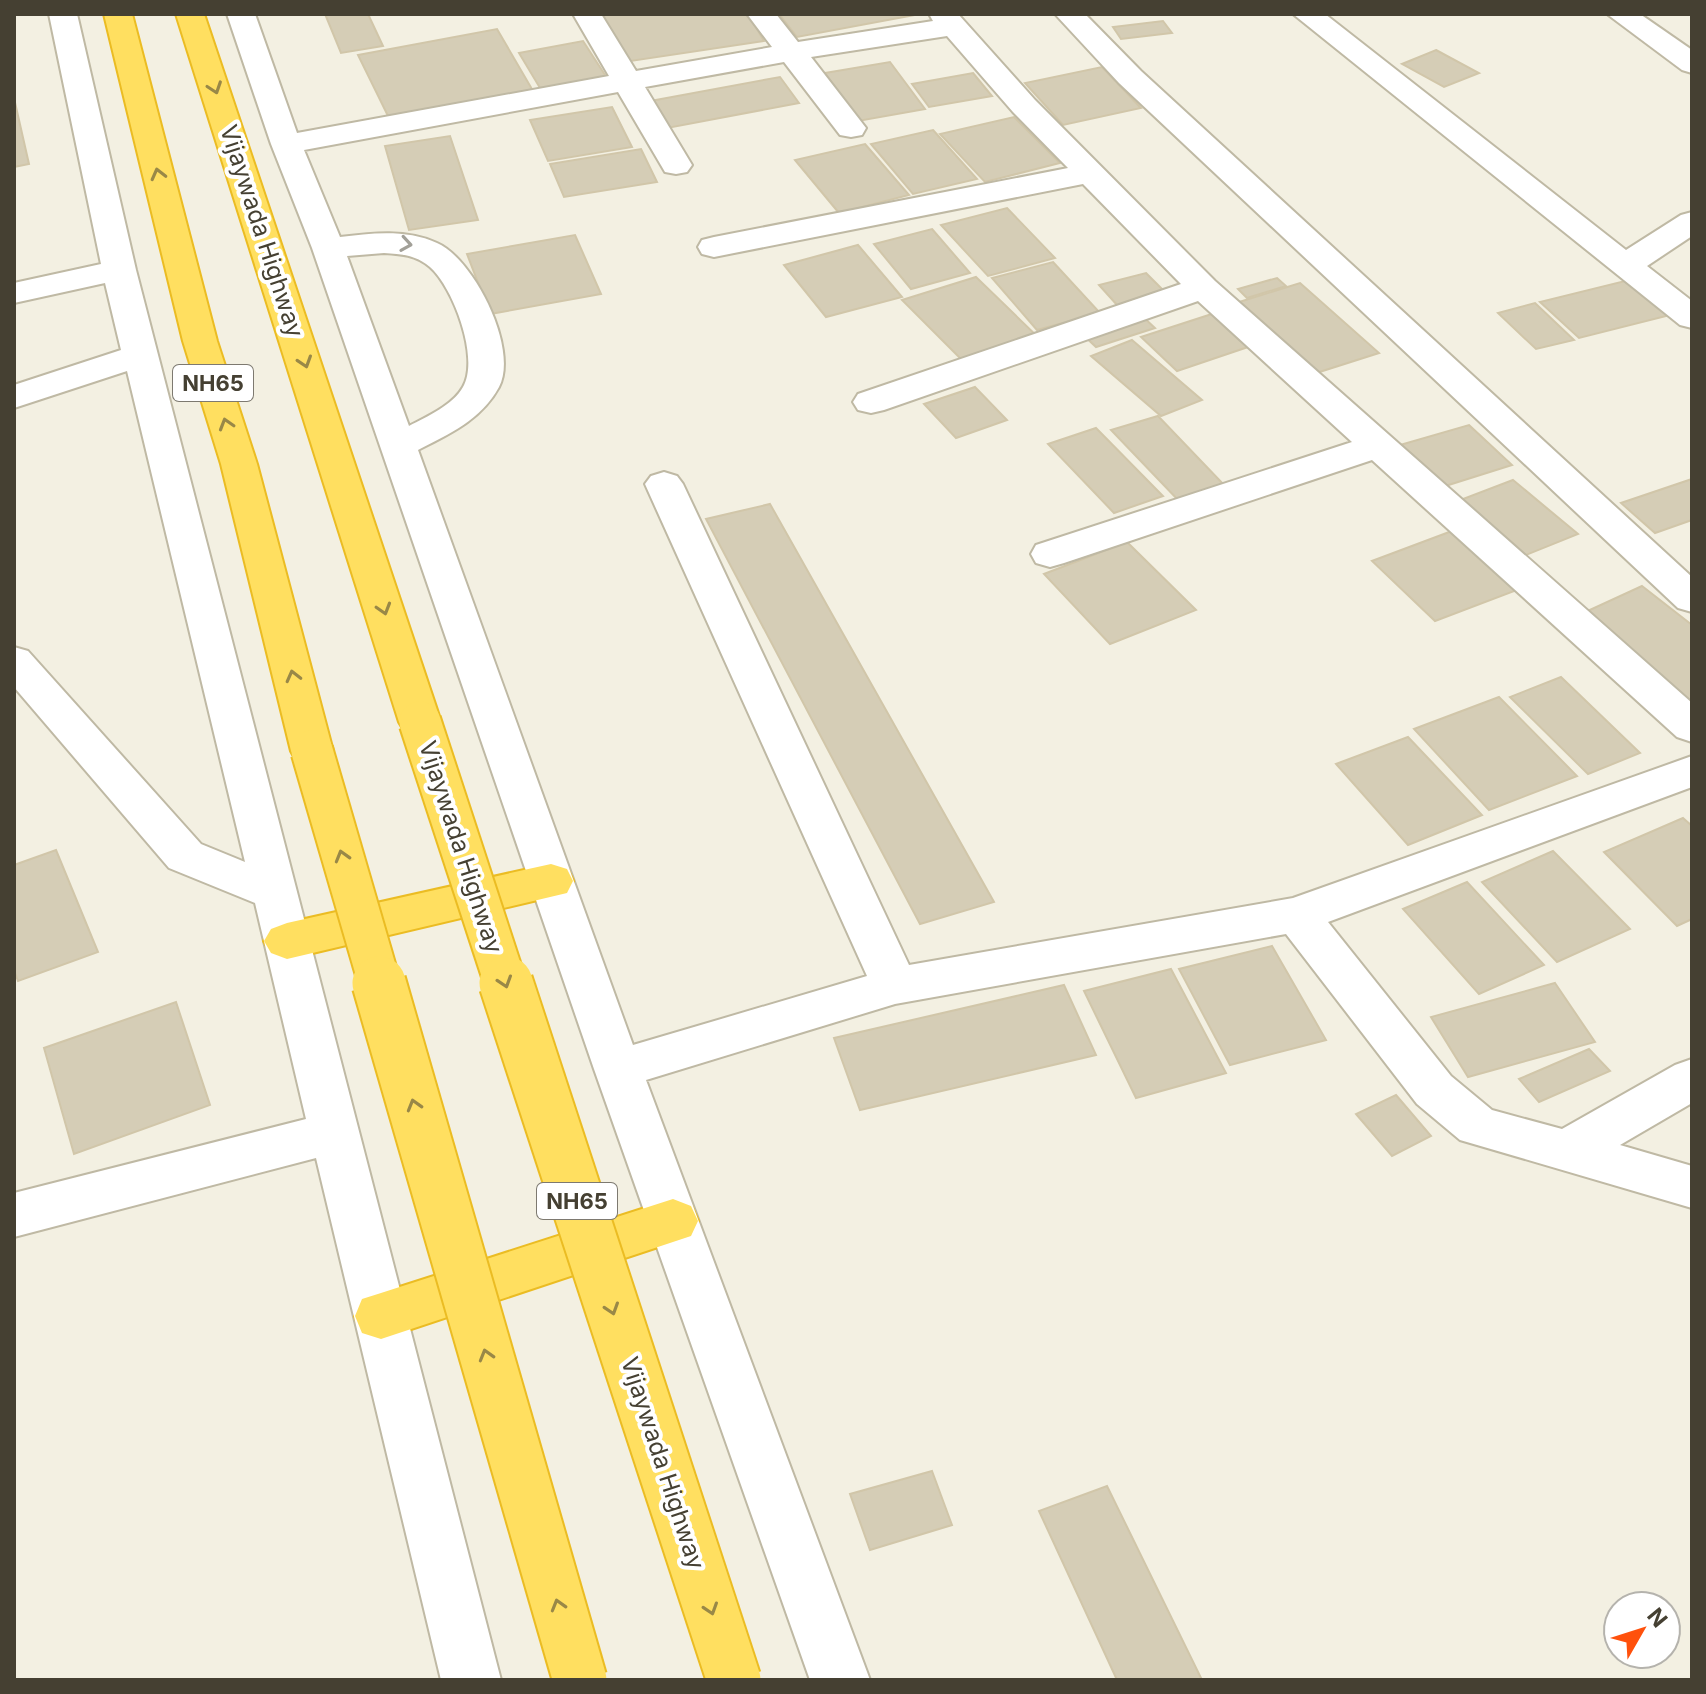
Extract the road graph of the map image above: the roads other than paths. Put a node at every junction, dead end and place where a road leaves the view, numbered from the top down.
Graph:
1 (63, 14) edge
2 (118, 14) edge
3 (190, 14) edge
4 (241, 14) edge
5 (587, 14) edge
6 (761, 14) edge
7 (1069, 14) edge
8 (1307, 14) edge
9 (1621, 14) edge
10 (948, 20) edge
11 (790, 52) junction
12 (1692, 64) edge
13 (629, 83) junction
14 (851, 128) dead end
15 (286, 144) junction
16 (676, 165) dead end
17 (1092, 173) junction
18 (1692, 222) edge
19 (714, 247) dead end
20 (328, 248) junction
21 (1625, 265) junction
22 (119, 270) junction
23 (1203, 288) junction
24 (14, 293) edge
25 (1692, 318) edge
26 (140, 355) junction
27 (14, 397) edge
28 (871, 402) dead end
29 (397, 446) junction
30 (1376, 446) junction
31 (664, 484) dead end
32 (1050, 554) dead end
33 (1692, 599) edge
34 (14, 661) edge
35 (1692, 727) edge
36 (1692, 771) edge
37 (551, 881) junction
38 (275, 893) junction
39 (1297, 915) junction
40 (287, 941) junction
41 (895, 986) junction
42 (618, 1069) junction
43 (1692, 1079) edge
44 (335, 1132) junction
45 (1566, 1152) junction
46 (1692, 1187) edge
47 (14, 1215) edge
48 (673, 1221) junction
49 (381, 1316) junction
50 (471, 1680) edge
51 (580, 1680) edge
52 (734, 1680) edge
53 (840, 1680) edge

1 - 22 street
51 -> 2 highway, NH65, bridge
3 -> 52 highway, Vijaywada Highway / NH65, bridge
4 - 15 street
5 - 13 street
6 - 11 street
7 - 33 street
8 - 21 street
9 - 12 street
10 - 11 street
10 - 17 street
11 - 13 street
11 - 14 street
13 - 15 street
13 - 16 street
15 - 20 street
17 - 19 street
17 - 23 street
18 - 21 street
20 - 29 street
20 -> 29 street
21 - 25 street
22 - 24 street
22 - 26 street
23 - 28 street
23 - 30 street
26 - 27 street
26 - 38 street
29 - 37 street
30 - 32 street
30 - 35 street
31 - 41 street
34 - 38 street
36 - 39 street
37 - 40 highway
37 - 42 street
38 - 40 street
39 - 41 street
39 - 45 street
40 - 44 street
41 - 42 street
42 - 48 street
43 - 45 street
44 - 47 street
44 - 49 street
45 - 46 street
48 - 49 highway
48 - 53 street
49 - 50 street

